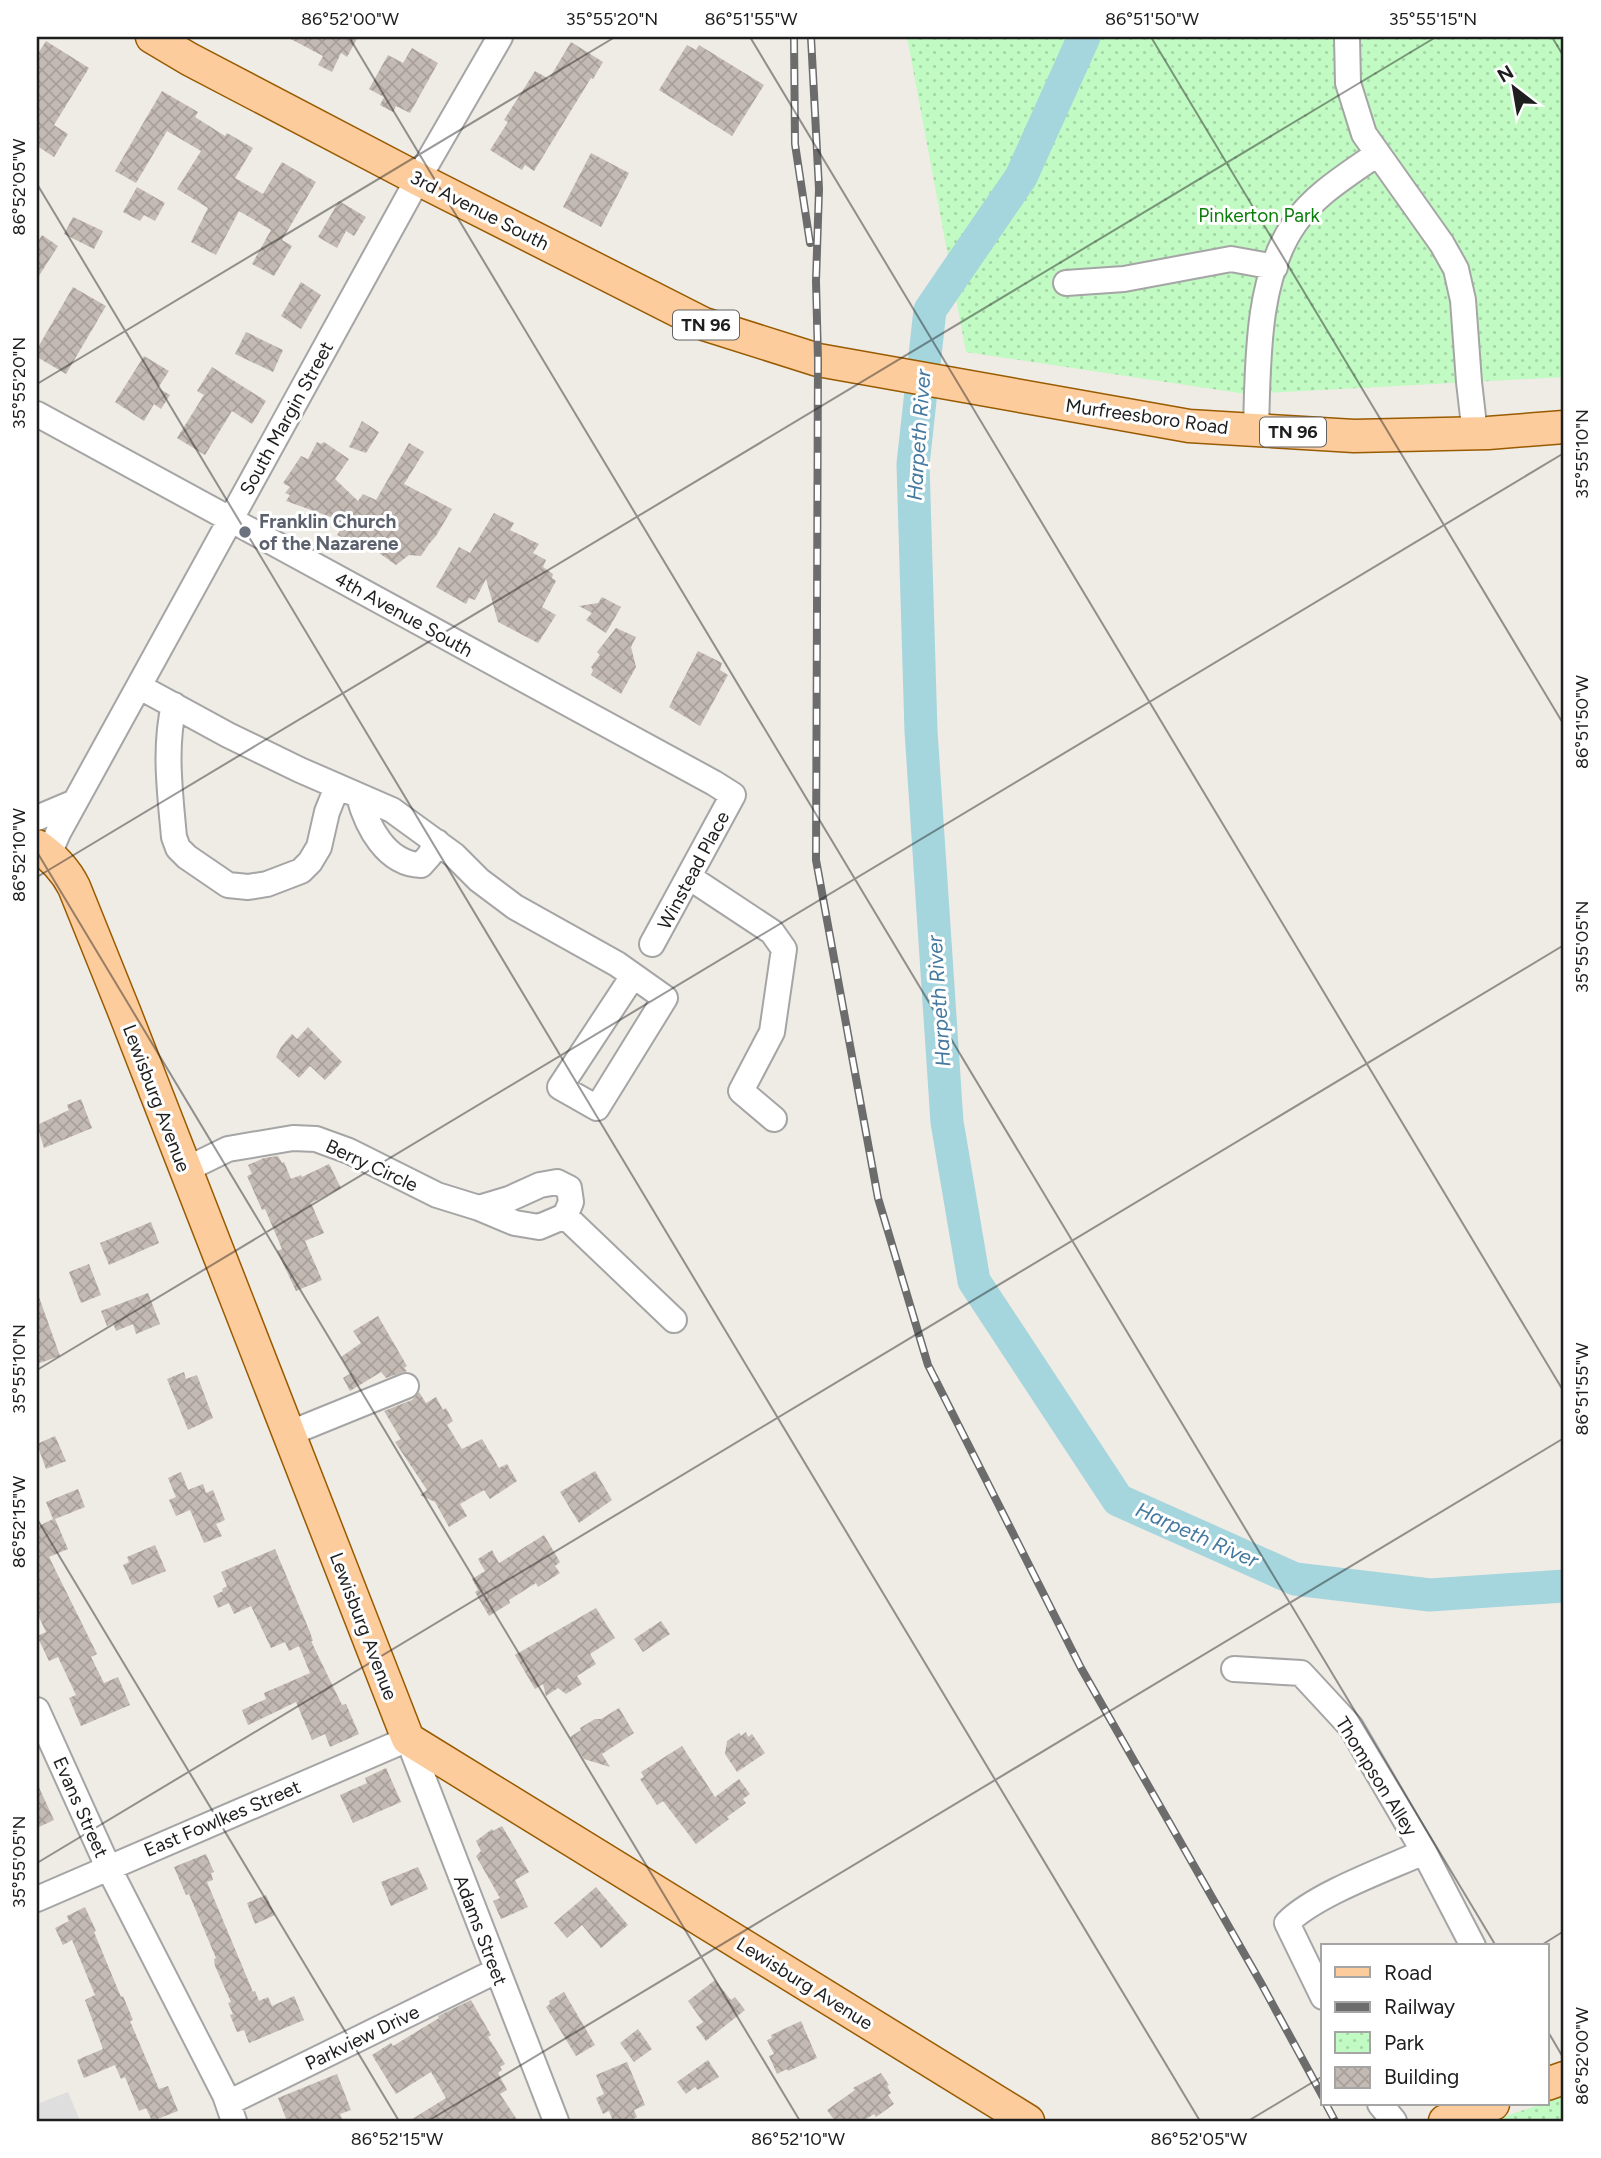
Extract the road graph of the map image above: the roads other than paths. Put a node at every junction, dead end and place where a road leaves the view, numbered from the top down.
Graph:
1 (152, 37) edge
2 (500, 37) edge
3 (1347, 37) edge
4 (1377, 154) junction
5 (418, 179) junction
6 (1275, 267) junction
7 (1066, 283) dead end
8 (826, 361) joint
9 (37, 414) edge
10 (1564, 427) edge
11 (1256, 430) junction
12 (1475, 433) junction
13 (230, 519) junction
14 (140, 687) junction
15 (174, 705) junction
16 (348, 792) junction
17 (733, 795) joint
18 (75, 802) junction
19 (37, 818) edge
20 (437, 842) junction
21 (43, 850) edge
22 (689, 877) junction
23 (652, 944) dead end
24 (634, 976) junction
25 (774, 1119) dead end
26 (185, 1170) junction
27 (479, 1208) junction
28 (565, 1216) junction
29 (674, 1320) dead end
30 (406, 1386) dead end
31 (288, 1434) junction
32 (1234, 1669) dead end
33 (37, 1710) edge
34 (408, 1739) junction
35 (1424, 1852) junction
36 (108, 1867) junction
37 (37, 1899) edge
38 (1473, 1944) edge
39 (496, 1971) junction
40 (1321, 1993) edge
41 (1382, 2106) edge
42 (1487, 2106) edge
43 (231, 2112) edge
44 (556, 2121) edge
45 (1028, 2121) edge
46 (1394, 2121) edge
47 (1445, 2121) edge

1 - 5 main road, 3rd Avenue South / TN 96
2 - 5 street, South Margin Street
3 - 4 street
4 - 6 street
4 - 12 street
5 - 8 main road, 3rd Avenue South / TN 96
5 - 13 street, South Margin Street
6 - 7 street
6 - 11 street
8 - 11 main road, Murfreesboro Road / TN 96
9 - 13 street, 4th Avenue South
10 - 12 main road, Murfreesboro Road / TN 96
11 - 12 main road, Murfreesboro Road / TN 96
13 - 14 street, South Margin Street
13 - 17 street, 4th Avenue South
14 - 15 street
14 - 18 street, South Margin Street
15 - 16 street
15 - 16 street
16 - 20 street
16 - 20 street
17 - 22 street, Winstead Place
18 - 19 street
18 - 21 street, South Margin Street
20 - 24 street
21 - 26 main road, Lewisburg Avenue
22 - 23 street, Winstead Place
22 - 25 street
24 - 24 street
26 - 27 street, Berry Circle
26 - 31 main road, Lewisburg Avenue
27 - 28 street, Berry Circle
27 - 28 street
28 - 29 street
30 - 31 street
31 - 34 main road, Lewisburg Avenue
32 - 35 street, Thompson Alley
33 - 36 street, Evans Street
34 - 36 street, East Fowlkes Street
34 - 39 street, Adams Street
34 - 45 main road, Lewisburg Avenue
35 - 38 street, Thompson Alley
35 - 40 street
36 - 37 street, East Fowlkes Street
36 - 43 street, Parkview Drive
39 - 43 street, Parkview Drive
39 - 44 street, Adams Street
41 - 46 street
42 - 47 main road

